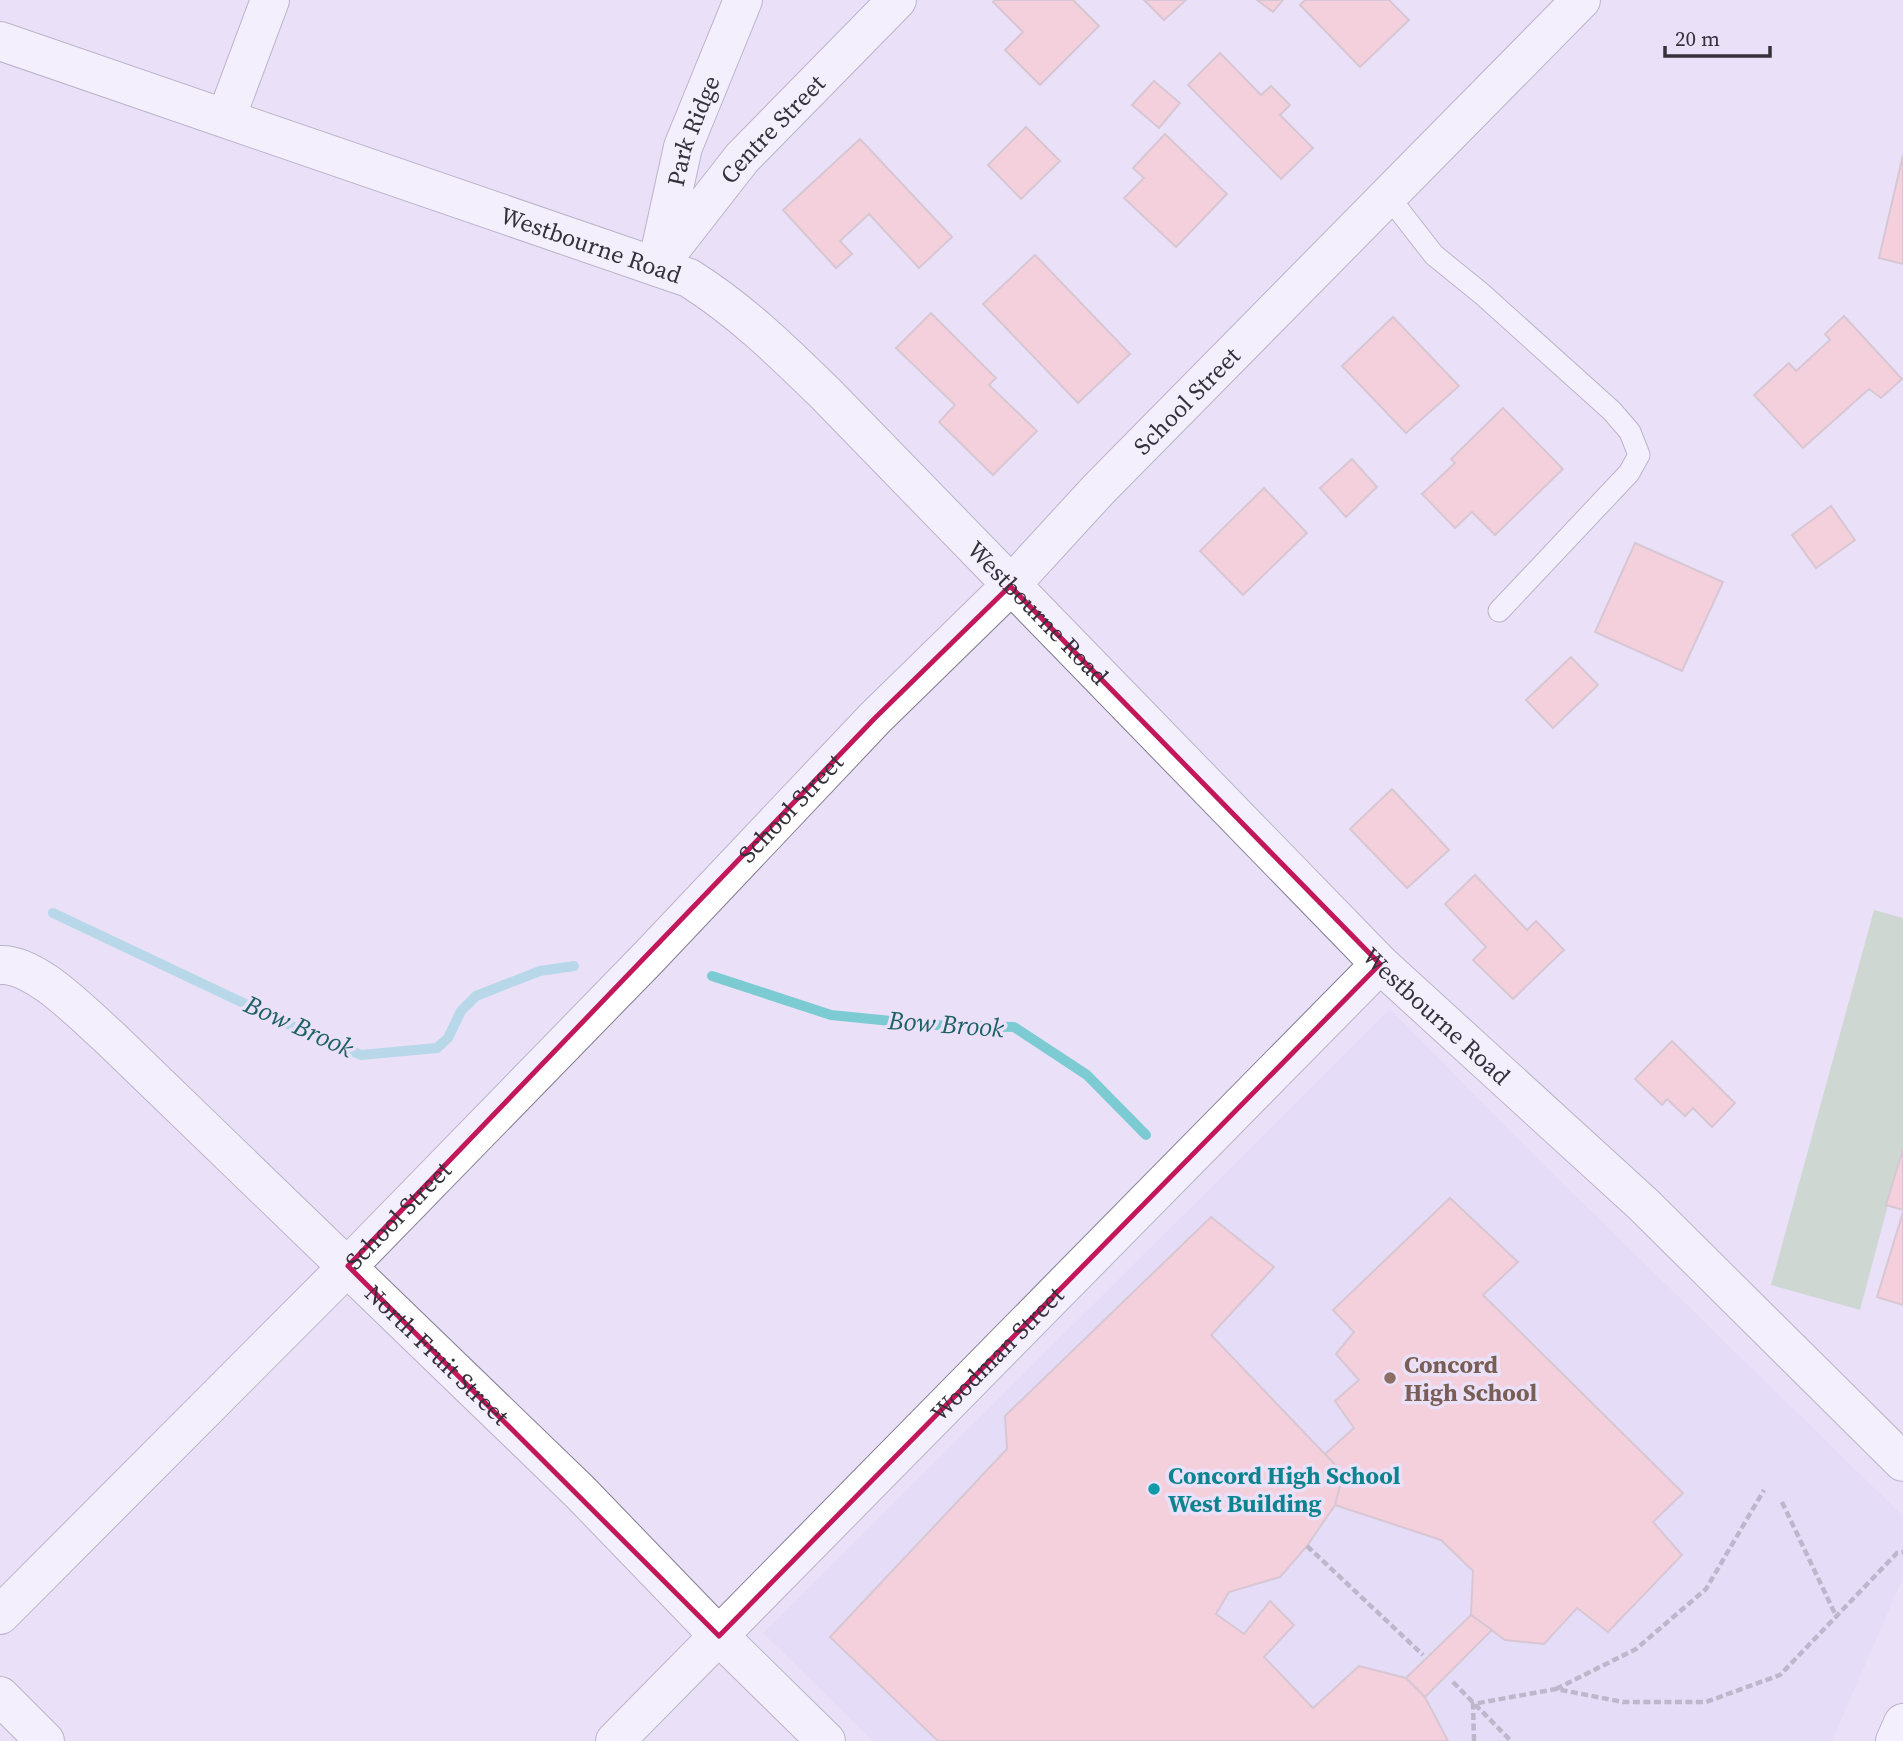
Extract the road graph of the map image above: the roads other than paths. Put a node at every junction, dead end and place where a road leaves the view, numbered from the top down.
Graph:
1 (270, 0) edge
2 (743, 0) edge
3 (897, 0) edge
4 (1581, 0) edge
5 (0, 41) edge
6 (226, 118) junction
7 (1388, 196) junction
8 (657, 267) junction
9 (1010, 586) junction
10 (1499, 611) dead end
11 (1380, 964) junction
12 (0, 965) edge
13 (348, 1266) junction
14 (1903, 1462) edge
15 (0, 1615) edge
16 (719, 1636) junction
17 (0, 1696) edge
18 (1903, 1723) edge
19 (45, 1741) edge
20 (615, 1741) edge
21 (827, 1741) edge
22 (1895, 1741) edge

1 - 6 street
2 - 8 street, Park Ridge
3 - 8 street, Centre Street
4 - 7 street, School Street
5 - 6 street, Westbourne Road
6 - 8 street, Westbourne Road
7 - 9 street, School Street
7 - 10 lane
8 - 9 street, Westbourne Road
9 - 11 street, Westbourne Road
9 - 13 street, School Street
11 - 14 street, Westbourne Road
11 - 16 street, Woodman Street
12 - 13 street, North Fruit Street
13 - 15 street, School Street
13 - 16 street, North Fruit Street
16 - 20 street, Woodman Street
16 - 21 street, North Fruit Street
17 - 19 street
18 - 22 street

